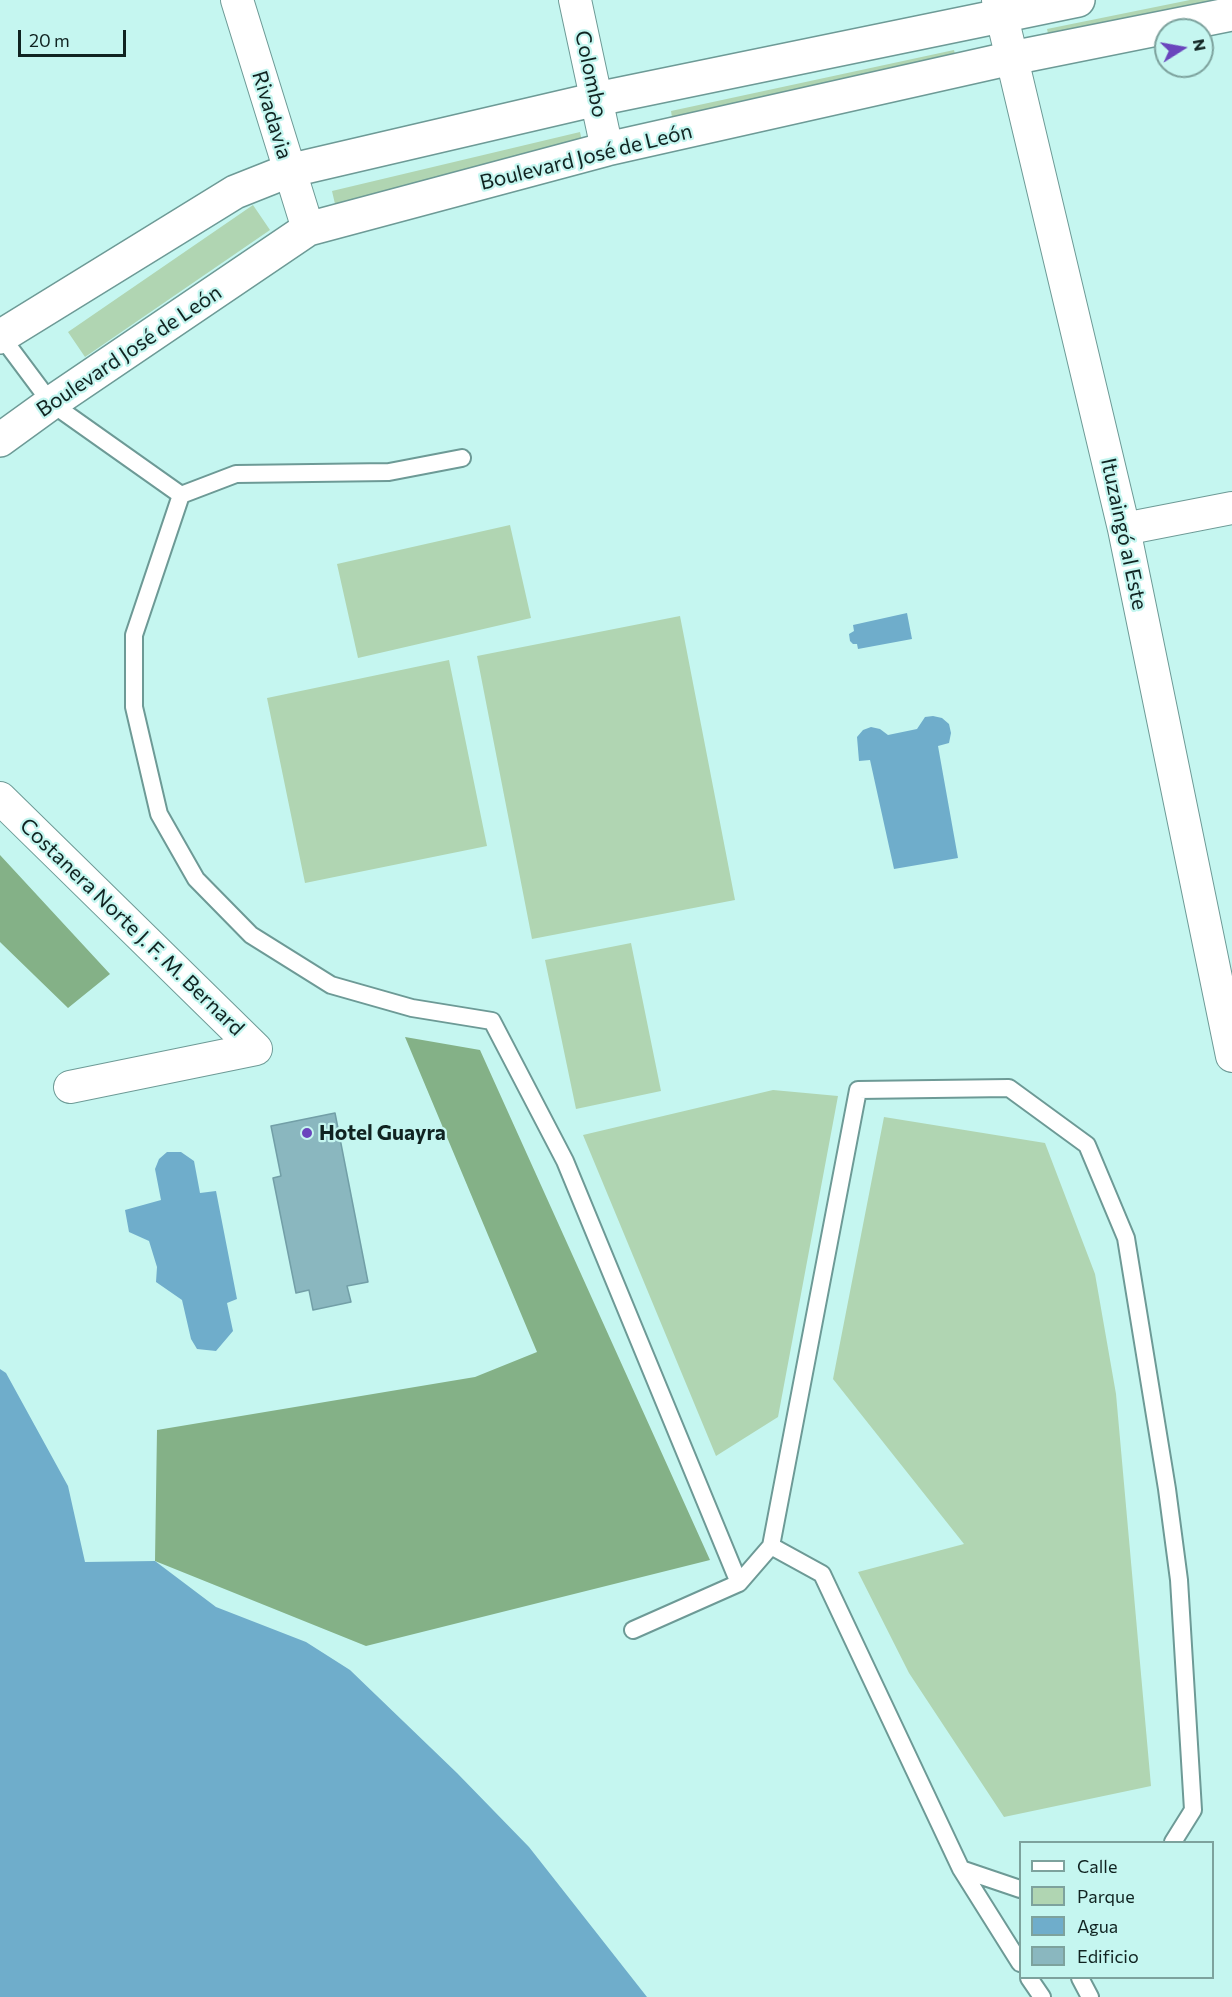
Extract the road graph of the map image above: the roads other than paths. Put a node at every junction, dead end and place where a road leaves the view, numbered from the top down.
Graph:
1 (237, 0) edge
2 (575, 0) edge
3 (1078, 0) edge
4 (1000, 8) edge
5 (1232, 14) edge
6 (1012, 58) junction
7 (597, 99) junction
8 (607, 149) junction
9 (288, 171) junction
10 (308, 229) junction
11 (1, 336) edge
12 (51, 403) junction
13 (0, 440) edge
14 (462, 459) dead end
15 (181, 495) junction
16 (1232, 508) edge
17 (1124, 530) junction
18 (0, 798) edge
19 (1232, 1056) edge
20 (70, 1087) dead end
21 (771, 1546) junction
22 (739, 1583) junction
23 (633, 1630) dead end
24 (1174, 1841) edge
25 (961, 1869) junction
26 (1019, 1888) edge
27 (1019, 1961) edge
28 (1030, 1979) edge
29 (1081, 1979) edge
30 (1042, 1997) edge
31 (1090, 1997) edge

1 - 9 street, Rivadavia
2 - 7 street, Colombo
3 - 4 main road
4 - 6 street, Ituzaingó al Este
4 - 7 main road
5 - 6 main road, Boulevard José de León
6 - 8 main road, Boulevard José de León
6 - 17 street, Ituzaingó al Este
7 - 8 street, Colombo
7 - 9 main road
8 - 10 main road, Boulevard José de León
9 - 10 street, Rivadavia
9 - 11 main road
10 - 12 main road, Boulevard José de León
11 - 12 lane
12 - 13 main road, Boulevard José de León
12 - 15 lane
14 - 15 lane
15 - 22 lane
16 - 17 street
17 - 19 street, Ituzaingó al Este
18 - 20 street, Costanera Norte J. F. M. Bernard
21 - 22 lane
21 - 24 lane
21 - 25 lane
22 - 23 lane
25 - 26 lane
25 - 27 lane
28 - 30 lane
29 - 31 lane

